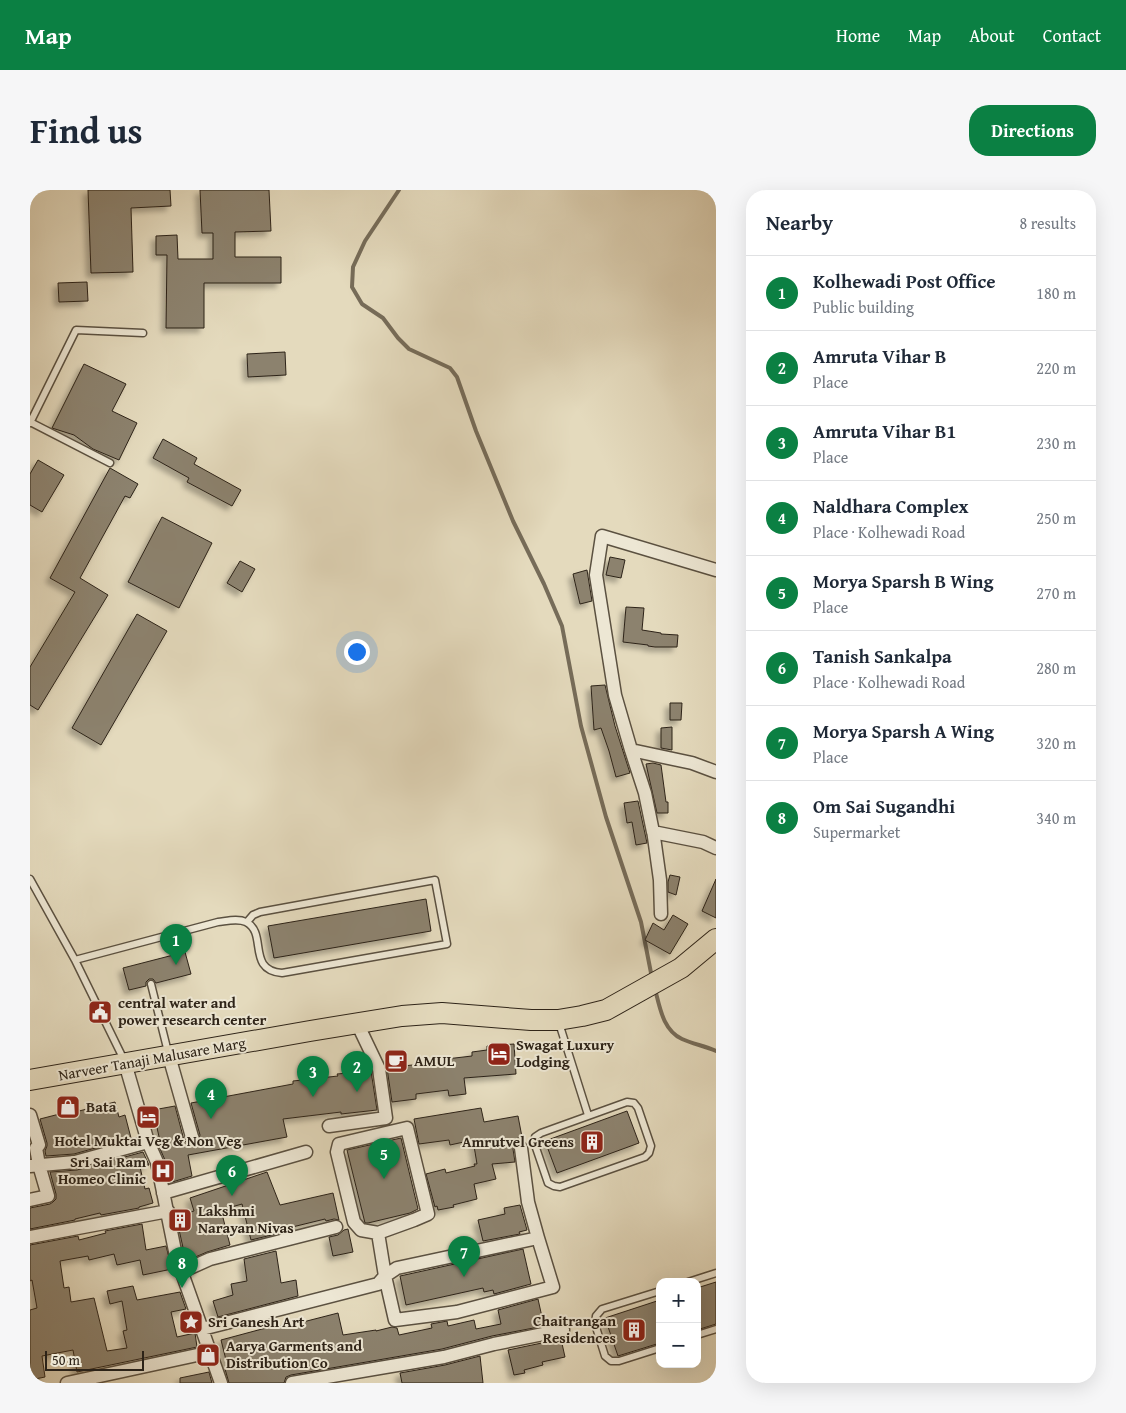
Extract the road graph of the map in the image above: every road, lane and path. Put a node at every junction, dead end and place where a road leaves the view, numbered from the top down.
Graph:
1 (143, 333) dead end
2 (30, 422) edge
3 (110, 463) dead end
4 (716, 570) edge
5 (631, 750) junction
6 (716, 772) edge
7 (653, 830) junction
8 (716, 848) edge
9 (30, 879) edge
10 (661, 914) dead end
11 (247, 922) junction
12 (716, 939) edge
13 (75, 960) junction
14 (151, 984) dead end
15 (558, 1020) junction
16 (357, 1023) junction
17 (169, 1056) junction
18 (125, 1063) junction
19 (30, 1080) edge
20 (30, 1115) edge
21 (588, 1115) junction
22 (329, 1126) dead end
23 (192, 1137) dead end
24 (148, 1142) junction
25 (521, 1148) dead end
26 (306, 1152) dead end
27 (35, 1166) edge
28 (163, 1192) junction
29 (30, 1200) edge
30 (168, 1211) junction
31 (336, 1227) dead end
32 (378, 1234) junction
33 (30, 1237) edge
34 (538, 1238) junction
35 (182, 1272) junction
36 (716, 1273) edge
37 (385, 1276) junction
38 (700, 1278) edge
39 (656, 1292) edge
40 (202, 1329) junction
41 (716, 1329) edge
42 (563, 1330) dead end
43 (701, 1334) edge
44 (656, 1349) edge
45 (211, 1352) junction
46 (67, 1383) edge
47 (221, 1383) edge
48 (292, 1383) edge

1 - 2 lane
2 - 3 lane
4 - 5 street
5 - 6 street
5 - 7 street
7 - 8 street
7 - 10 street
9 - 13 lane
11 - 11 lane
11 - 13 lane
12 - 15 main road, Narveer Tanaji Malusare Marg
13 - 18 lane
14 - 17 lane
15 - 16 main road, Narveer Tanaji Malusare Marg
15 - 21 lane
16 - 17 main road, Narveer Tanaji Malusare Marg
16 - 22 street
17 - 18 main road, Narveer Tanaji Malusare Marg
17 - 23 street
18 - 19 main road, Narveer Tanaji Malusare Marg
18 - 24 street
20 - 27 street
21 - 21 lane
24 - 27 street
24 - 28 street
25 - 34 street
26 - 28 street
27 - 29 street
28 - 30 street
30 - 33 street
30 - 35 street
31 - 35 street
32 - 32 street
32 - 37 street
34 - 37 street
34 - 37 street
35 - 40 street
36 - 38 lane
37 - 40 street
39 - 44 lane
40 - 45 street
41 - 43 lane
42 - 48 street
45 - 46 street
45 - 47 street

